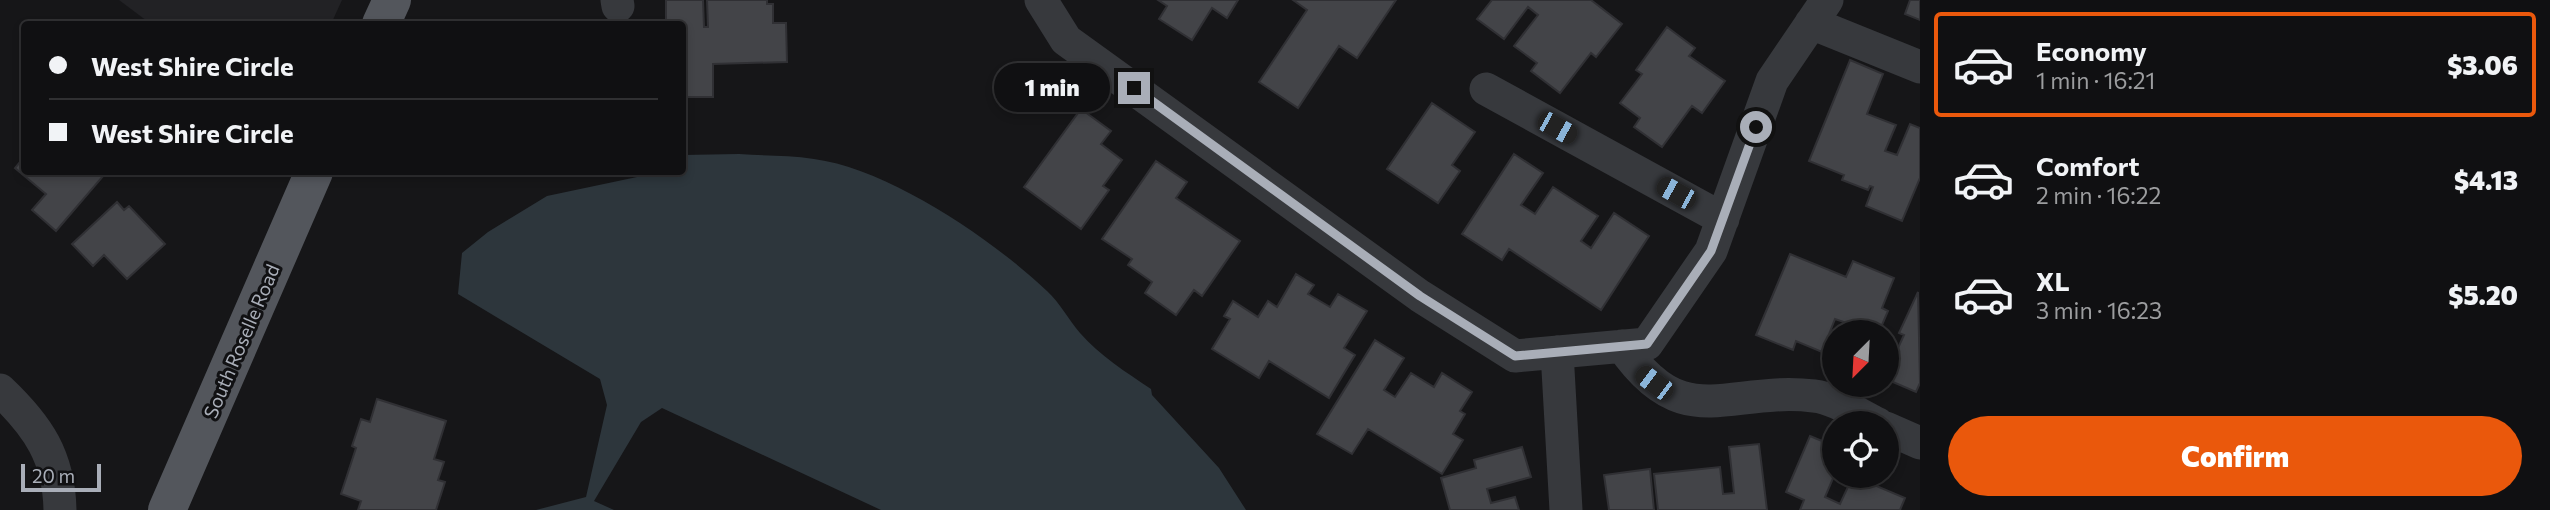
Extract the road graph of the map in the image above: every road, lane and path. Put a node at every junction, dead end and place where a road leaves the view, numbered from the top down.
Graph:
1 (392, 0) edge
2 (1041, 0) edge
3 (1819, 11) edge
4 (382, 21) edge
5 (1920, 67) edge
6 (1486, 89) dead end
7 (313, 175) edge
8 (1723, 219) junction
9 (1622, 346) junction
10 (1557, 352) junction
11 (0, 390) edge
12 (1850, 411) edge
13 (1899, 434) edge
14 (1920, 443) edge
15 (60, 510) edge
16 (167, 510) edge
17 (1566, 510) edge

1 - 4 main road
2 - 10 street
3 - 5 street
3 - 8 street
6 - 8 street
7 - 16 main road, South Roselle Road
8 - 9 street
9 - 10 street
9 - 12 street
10 - 17 street
11 - 15 street
13 - 14 street

